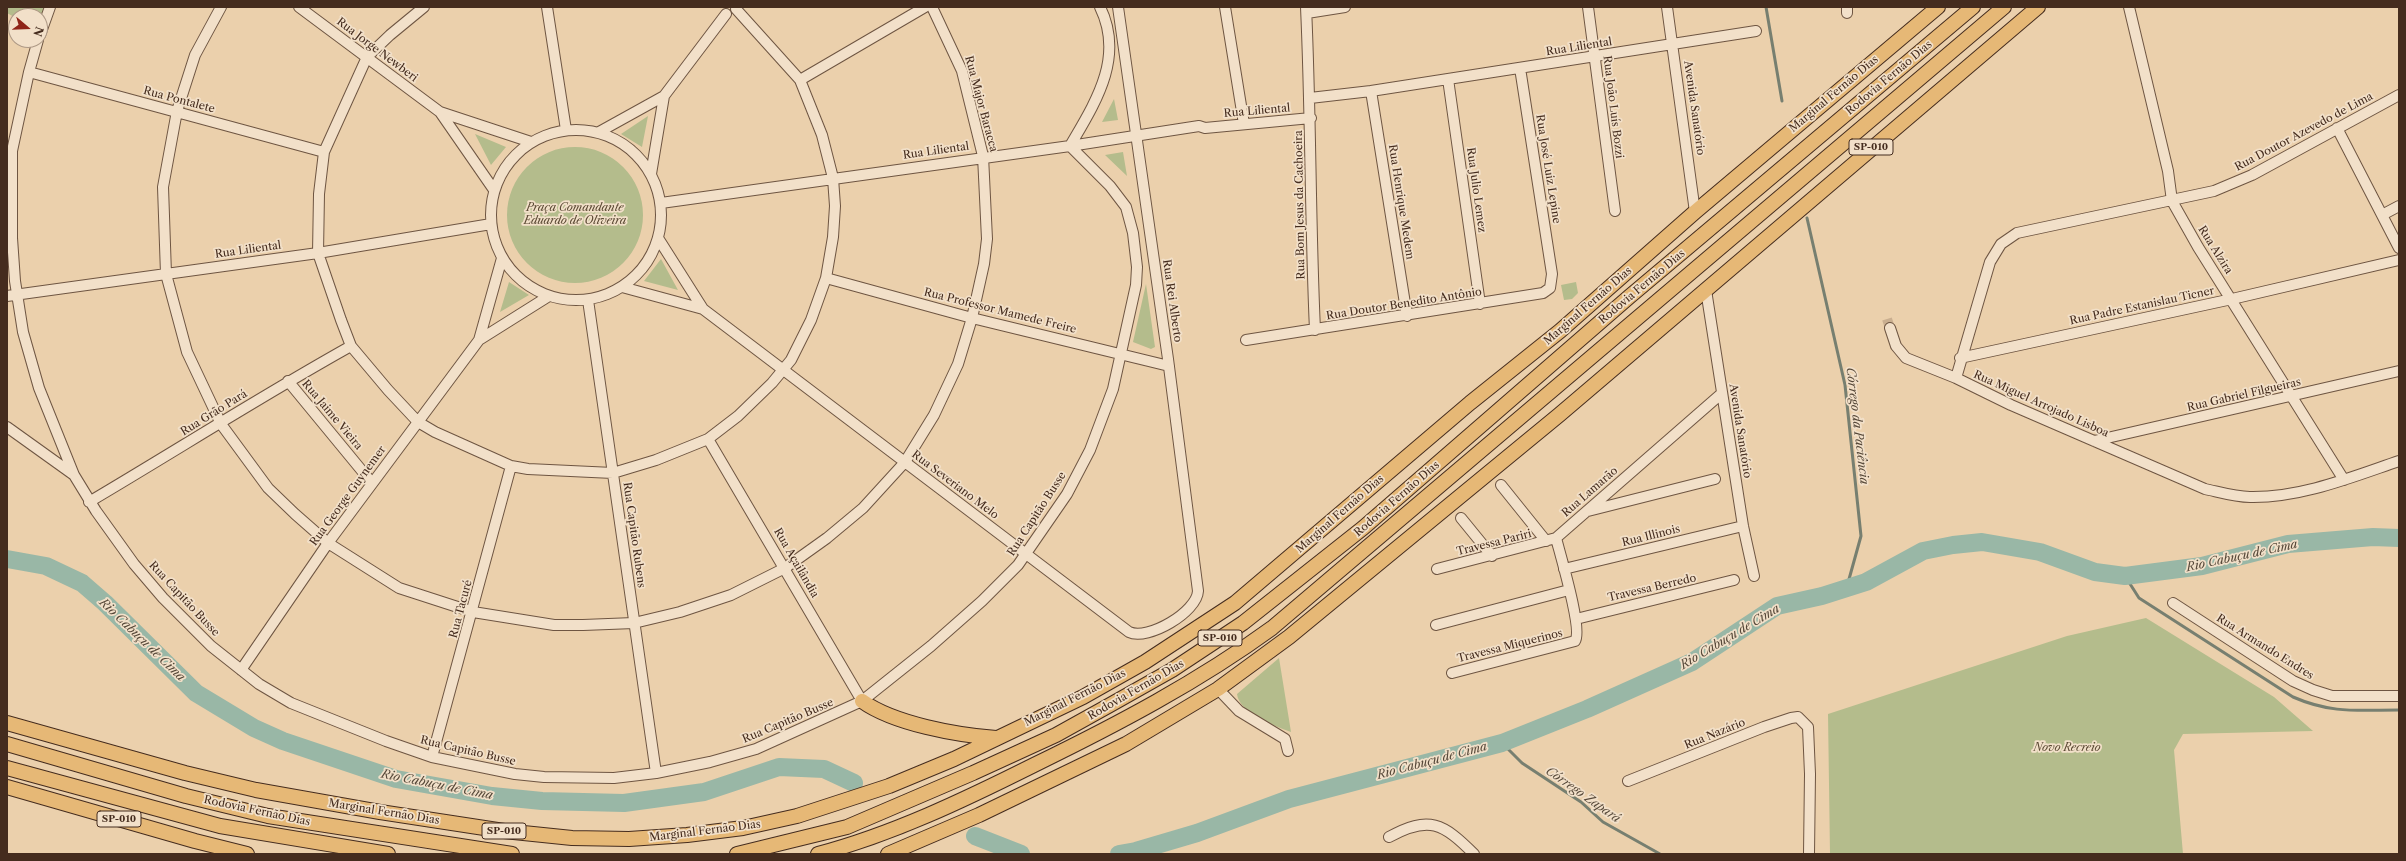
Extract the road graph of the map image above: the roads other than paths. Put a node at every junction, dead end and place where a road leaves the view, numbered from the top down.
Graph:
1 (221, 7) edge
2 (299, 7) edge
3 (424, 7) edge
4 (548, 7) edge
5 (925, 7) edge
6 (932, 7) edge
7 (1100, 7) edge
8 (1118, 7) edge
9 (1225, 7) edge
10 (1345, 7) edge
11 (1588, 7) edge
12 (1668, 7) edge
13 (1938, 7) edge
14 (1973, 7) edge
15 (2004, 7) edge
16 (2038, 7) edge
17 (2129, 7) edge
18 (1307, 10) edge
19 (729, 11) edge
20 (1756, 31) dead end
21 (1672, 44) junction
22 (36, 48) edge
23 (1595, 56) junction
24 (367, 57) junction
25 (1520, 68) junction
26 (28, 72) junction
27 (1448, 79) junction
28 (800, 80) junction
29 (1371, 91) junction
30 (2399, 94) edge
31 (664, 96) junction
32 (1310, 98) junction
33 (177, 112) junction
34 (440, 112) junction
35 (1310, 118) junction
36 (1244, 124) junction
37 (2337, 128) junction
38 (566, 130) junction
39 (599, 132) junction
40 (1136, 135) junction
41 (531, 142) junction
42 (1070, 146) junction
43 (10, 152) edge
44 (324, 152) junction
45 (983, 156) junction
46 (651, 174) junction
47 (833, 178) junction
48 (494, 190) junction
49 (2172, 201) junction
50 (661, 203) junction
51 (2399, 206) edge
52 (1615, 211) dead end
53 (1695, 212) junction
54 (2382, 215) junction
55 (491, 224) junction
56 (658, 238) junction
57 (2399, 248) edge
58 (318, 253) junction
59 (502, 258) junction
60 (2399, 260) edge
61 (166, 274) junction
62 (1552, 274) joint
63 (826, 278) junction
64 (622, 287) junction
65 (1706, 290) junction
66 (12, 296) edge
67 (549, 296) junction
68 (2232, 299) junction
69 (588, 300) junction
70 (1480, 304) junction
71 (703, 309) junction
72 (1407, 316) junction
73 (972, 318) junction
74 (1890, 328) tunnel mouth
75 (1315, 330) junction
76 (479, 340) junction
77 (1246, 340) dead end
78 (352, 346) junction
79 (1121, 354) junction
80 (1960, 358) junction
81 (1169, 366) junction
82 (785, 370) junction
83 (2399, 371) edge
84 (1956, 378) junction
85 (288, 381) junction
86 (1721, 394) junction
87 (2292, 396) junction
88 (418, 422) junction
89 (221, 424) junction
90 (7, 427) edge
91 (708, 439) junction
92 (2094, 441) junction
93 (2399, 461) edge
94 (905, 462) junction
95 (511, 466) junction
96 (613, 473) junction
97 (74, 475) junction
98 (1715, 479) dead end
99 (2344, 480) junction
100 (372, 483) junction
101 (1501, 485) dead end
102 (89, 502) junction
103 (1586, 512) junction
104 (1460, 518) dead end
105 (1743, 526) junction
106 (1556, 538) junction
107 (1546, 541) junction
108 (328, 543) junction
109 (1027, 555) junction
110 (1492, 556) junction
111 (785, 568) junction
112 (1437, 569) dead end
113 (1564, 569) junction
114 (1754, 576) dead end
115 (1734, 580) dead end
116 (1569, 590) junction
117 (1197, 600) joint
118 (2173, 603) dead end
119 (472, 612) junction
120 (1576, 619) junction
121 (634, 623) junction
122 (1436, 624) dead end
123 (241, 670) junction
124 (1452, 673) dead end
125 (1218, 689) junction
126 (2399, 696) edge
127 (862, 701) junction
128 (7, 723) edge
129 (996, 738) junction
130 (7, 744) edge
131 (1288, 751) dead end
132 (432, 757) junction
133 (7, 768) edge
134 (656, 774) junction
135 (1628, 781) dead end
136 (7, 787) edge
137 (1389, 837) dead end
138 (231, 852) edge
139 (248, 854) edge
140 (388, 854) edge
141 (512, 854) edge
142 (737, 854) edge
143 (818, 854) edge
144 (888, 854) edge
145 (1474, 854) edge
146 (1809, 854) edge

1 - 33 street, Rua Major Baracca
2 - 24 street, Rua Jorge Newberi
3 - 24 street
4 - 38 street
5 - 28 street
6 - 45 street, Rua Major Baracca
7 - 42 street
8 - 40 street, Rua Rei Alberto
9 - 36 street
10 - 18 street
11 - 23 street, Rua João Luís Bozzi
12 - 21 street, Avenida Sanatório
13 - 53 highway, Marginal Fernão Dias / SP-010
14 - 142 highway, Rodovia Fernão Dias / SP-010
15 - 143 highway, Rodovia Fernão Dias / SP-010
16 - 65 highway, SP-010
17 - 49 street, Rua Alzira
18 - 32 street, Rua Bom Jesus da Cachoeira
19 - 28 street
19 - 31 street
20 - 21 street, Rua Liliental
21 - 23 street, Rua Liliental
21 - 53 street, Avenida Sanatório
22 - 26 street
23 - 25 street, Rua Liliental
23 - 52 street, Rua João Luís Bozzi
24 - 34 street, Rua Jorge Newberi
24 - 44 street
25 - 27 street, Rua Liliental
25 - 62 street, Rua José Luiz Lepine
26 - 33 street, Rua Pontalete
26 - 43 street
27 - 29 street, Rua Liliental
27 - 70 street, Rua Julio Lemez
28 - 47 street
29 - 32 street, Rua Liliental
29 - 72 street, Rua Henrique Medem
30 - 37 street, Rua Doutor Azevedo de Lima
31 - 39 street
31 - 46 street
32 - 35 street, Rua Bom Jesus da Cachoeira
33 - 44 street, Rua Pontalete
33 - 61 street, Rua Major Baracca
34 - 41 street
34 - 48 street
35 - 36 street, Rua Liliental
35 - 75 street, Rua Bom Jesus da Cachoeira
36 - 40 street, Rua Liliental
37 - 49 street, Rua Doutor Azevedo de Lima
37 - 54 street
38 - 39 street
38 - 41 street
39 - 46 street
40 - 42 street, Rua Liliental
40 - 81 street, Rua Rei Alberto
41 - 48 street
42 - 45 street, Rua Liliental
42 - 79 street, Rua Capitão Busse
43 - 66 street
44 - 58 street
45 - 47 street, Rua Liliental
45 - 73 street, Rua Major Baracca
46 - 50 street
47 - 50 street, Rua Liliental
47 - 63 street
48 - 55 street
49 - 68 street, Rua Alzira
49 - 80 street, Rua Miguel Arrojado Lisboa
50 - 56 street
51 - 54 street
53 - 129 highway, Marginal Fernão Dias / SP-010
54 - 57 street
55 - 58 street, Rua Liliental
55 - 59 street
56 - 64 street
56 - 71 street
58 - 61 street, Rua Liliental
58 - 78 street
59 - 67 street
59 - 76 street
60 - 68 street, Rua Padre Estanislau Ticner
61 - 66 street, Rua Liliental
61 - 89 street, Rua Major Baracca
62 - 70 street, Rua Doutor Benedito Antônio
63 - 73 street, Rua Professor Mamede Freire
63 - 82 street
64 - 69 street
64 - 71 street
65 - 86 street, Avenida Sanatório
65 - 125 highway, SP-010
66 - 97 street
67 - 69 street
67 - 76 street
68 - 80 street, Rua Padre Estanislau Ticner
68 - 87 street, Rua Alzira
69 - 96 street, Rua Capitão Rubens
70 - 72 street, Rua Doutor Benedito Antônio
71 - 82 street, Rua Severiano Melo
72 - 75 street, Rua Doutor Benedito Antônio
73 - 79 street, Rua Professor Mamede Freire
73 - 94 street, Rua Major Baracca
74 - 84 street
75 - 77 street, Rua Doutor Benedito Antônio
76 - 88 street, Rua George Guynemer
78 - 85 street, Rua Grão Pará
78 - 88 street
79 - 81 street, Rua Professor Mamede Freire
79 - 109 street, Rua Capitão Busse
80 - 84 street, Rua Miguel Arrojado Lisboa
81 - 117 street, Rua Rei Alberto
82 - 91 street
82 - 94 street, Rua Severiano Melo
83 - 87 street, Rua Gabriel Filgueiras
84 - 92 street, Rua Miguel Arrojado Lisboa
85 - 89 street, Rua Grão Pará
85 - 100 street, Rua Jaime Vieira
86 - 103 street, Rua Lamarão
86 - 105 street, Avenida Sanatório
87 - 92 street, Rua Gabriel Filgueiras
87 - 99 street, Rua Alzira
88 - 95 street
88 - 100 street, Rua George Guynemer
89 - 102 street, Rua Grão Pará
89 - 108 street, Rua Major Baracca
90 - 97 street, Rua Capitão Busse
91 - 96 street
91 - 111 street, Rua Açailândia
92 - 99 street, Rua Miguel Arrojado Lisboa
93 - 99 street, Rua Miguel Arrojado Lisboa
94 - 109 street, Rua Severiano Melo
94 - 111 street, Rua Major Baracca
95 - 96 street
95 - 119 street, Rua Tacuré
96 - 121 street, Rua Capitão Rubens
97 - 102 street, Rua Capitão Busse
98 - 103 street
100 - 108 street, Rua George Guynemer
101 - 107 street
102 - 123 street, Rua Capitão Busse
103 - 106 street, Rua Lamarão
104 - 110 street
105 - 113 street, Rua Illinois
105 - 114 street, Avenida Sanatório
106 - 107 street, Travessa Pariri
106 - 113 street
107 - 110 street, Travessa Pariri
108 - 119 street, Rua Major Baracca
108 - 123 street, Rua George Guynemer
109 - 117 street, Rua Severiano Melo
109 - 127 street, Rua Capitão Busse
110 - 112 street, Travessa Pariri
111 - 121 street, Rua Major Baracca
111 - 127 street, Rua Açailândia
113 - 116 street
115 - 120 street, Travessa Berredo
116 - 120 street
116 - 122 street
118 - 126 street, Rua Armando Endres
119 - 121 street, Rua Major Baracca
119 - 132 street, Rua Tacuré
120 - 124 street, Travessa Miquerinos
121 - 134 street, Rua Capitão Rubens
123 - 132 street, Rua Capitão Busse
125 - 131 street
125 - 144 highway, SP-010
127 - 129 highway
127 - 134 street, Rua Capitão Busse
128 - 129 highway, Marginal Fernão Dias / SP-010
130 - 141 highway, Rodovia Fernão Dias / SP-010
132 - 134 street, Rua Capitão Busse
133 - 140 highway, Rodovia Fernão Dias / SP-010
135 - 146 street, Rua Nazário
136 - 138 highway, SP-010
137 - 145 street
138 - 139 highway, SP-010

